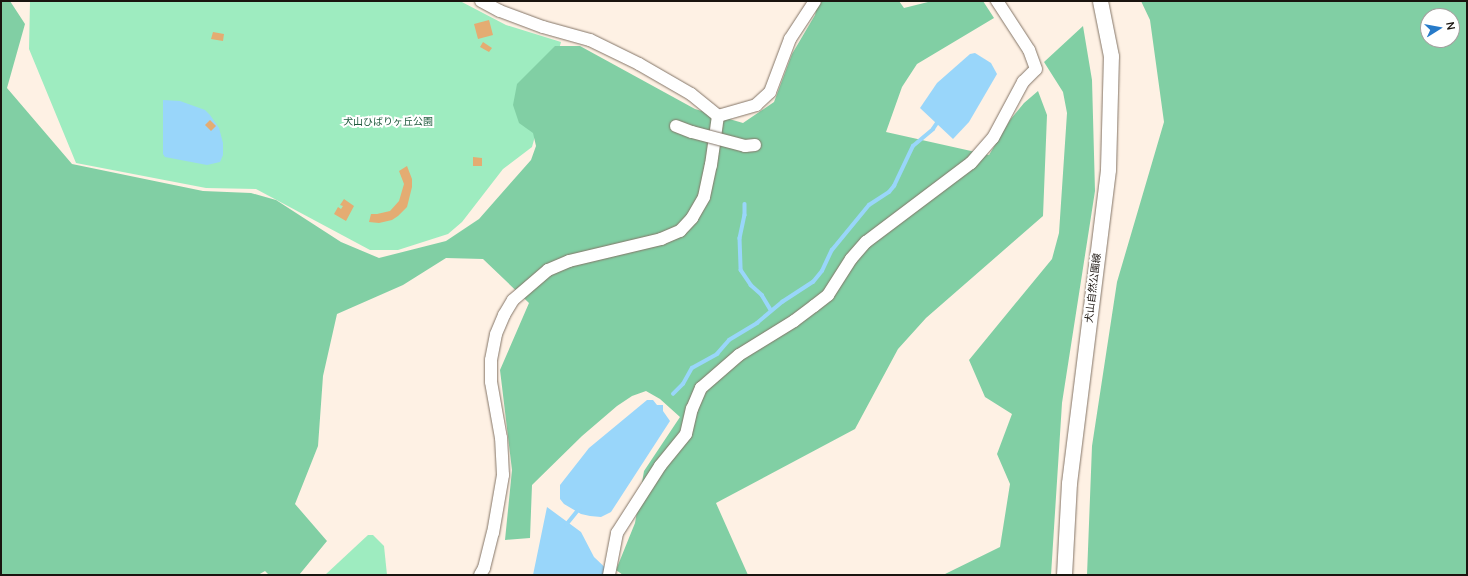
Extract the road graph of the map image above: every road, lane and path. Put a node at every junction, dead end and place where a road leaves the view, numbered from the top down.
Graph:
1 (481, 1) edge
2 (815, 1) edge
3 (997, 1) edge
4 (1100, 1) edge
5 (718, 116) junction
6 (676, 126) dead end
7 (755, 145) dead end
8 (480, 575) edge
9 (609, 575) edge
10 (1064, 575) edge

1 - 5 street
2 - 5 street
3 - 9 street
4 - 10 main road, 犬山自然公園線
5 - 8 street
6 - 7 street, bridge

